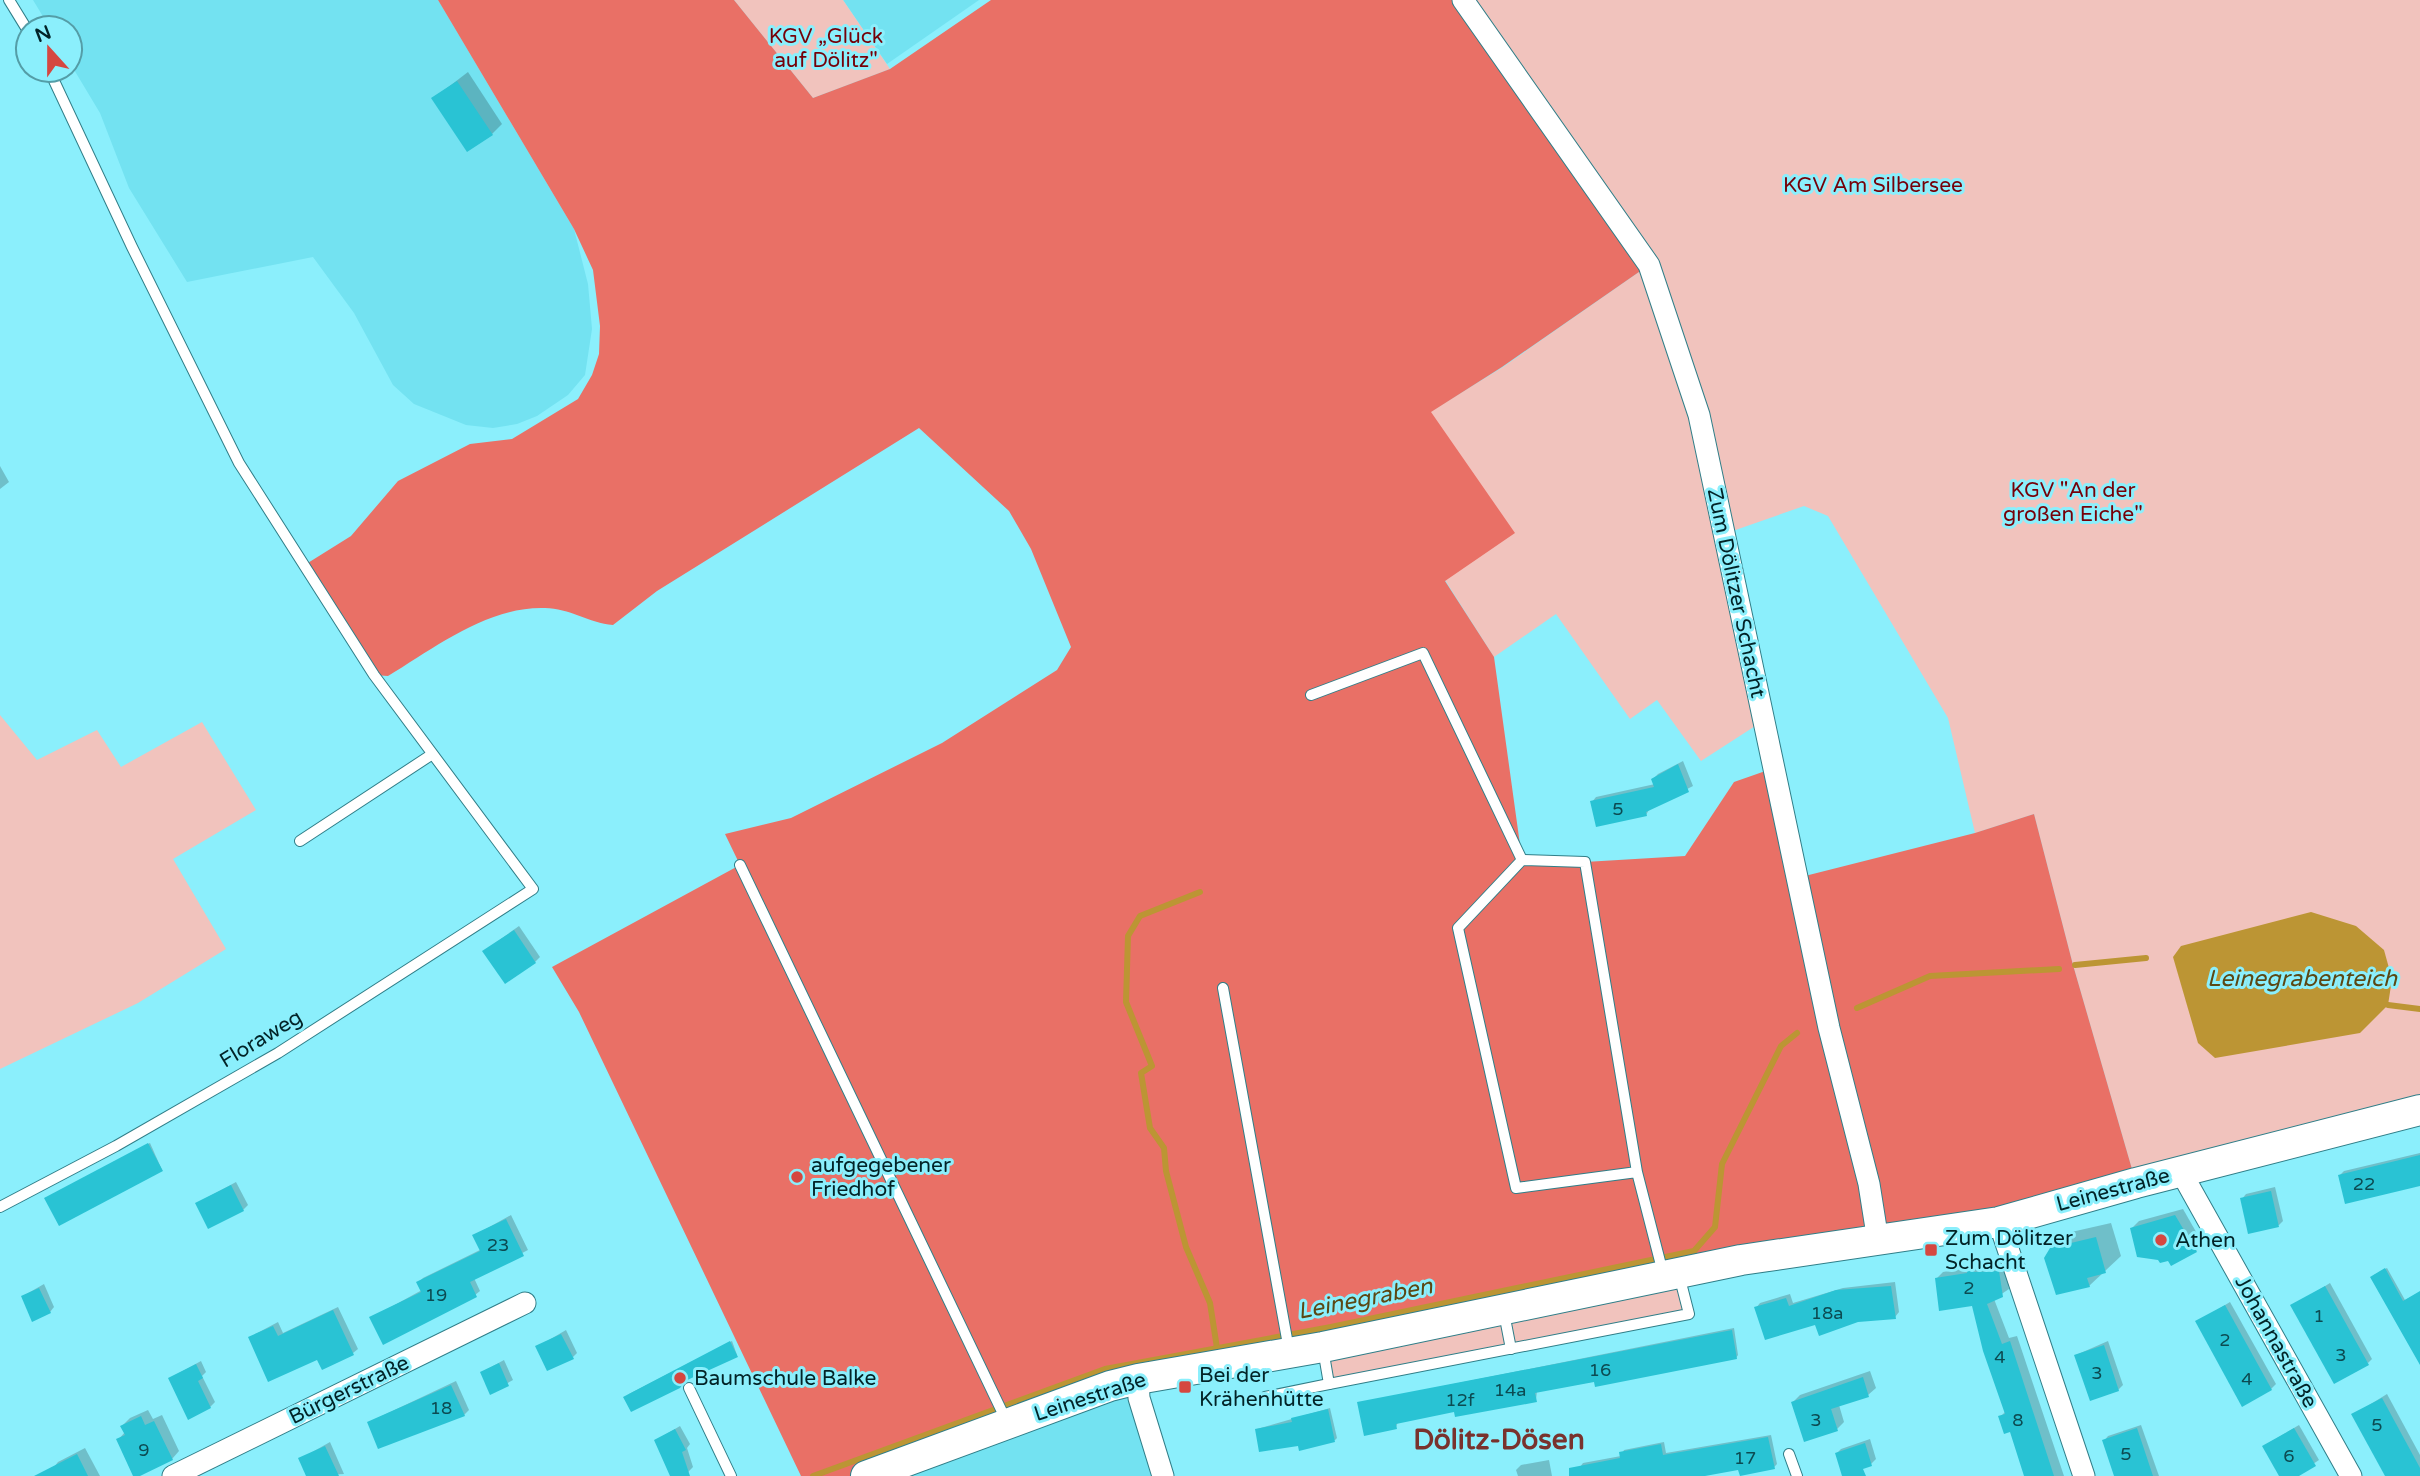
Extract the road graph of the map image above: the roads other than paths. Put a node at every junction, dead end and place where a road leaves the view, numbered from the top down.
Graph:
1 (1463, 0) edge
2 (56, 84) edge
3 (1311, 695) dead end
4 (431, 755) junction
5 (300, 841) dead end
6 (1522, 860) junction
7 (740, 865) dead end
8 (1223, 988) dead end
9 (2420, 1110) edge
10 (1637, 1172) junction
11 (2181, 1172) junction
12 (0, 1207) edge
13 (1999, 1222) junction
14 (1878, 1241) junction
15 (1665, 1266) junction
16 (525, 1303) dead end
17 (1503, 1310) junction
18 (1287, 1341) junction
19 (1323, 1347) junction
20 (1511, 1349) junction
21 (1138, 1379) junction
22 (1329, 1384) junction
23 (689, 1388) dead end
24 (1265, 1397) dead end
25 (1003, 1413) junction
26 (1789, 1454) dead end
27 (173, 1476) edge
28 (731, 1476) edge
29 (866, 1476) edge
30 (1163, 1476) edge
31 (1797, 1476) edge
32 (2084, 1476) edge
33 (2351, 1476) edge

1 - 14 street, Zum Dölitzer Schacht
2 - 4 lane
3 - 6 lane
4 - 5 lane
4 - 12 lane, Floraweg
6 - 10 lane
6 - 10 lane
7 - 25 lane
8 - 18 lane
9 - 11 main road, Leinestraße
10 - 15 lane
11 - 13 main road, Leinestraße
11 - 33 street, Johannastraße
13 - 14 main road, Leinestraße
13 - 32 street
14 - 15 main road, Leinestraße
15 - 17 main road, Leinestraße
15 - 20 lane
16 - 27 street, Bürgerstraße
17 - 19 main road, Leinestraße
17 - 20 lane
18 - 19 main road, Leinestraße
18 - 21 main road, Leinestraße
19 - 22 lane
20 - 22 lane
21 - 25 main road, Leinestraße
21 - 30 street
22 - 24 lane
23 - 28 lane
25 - 29 main road, Leinestraße
26 - 31 lane

